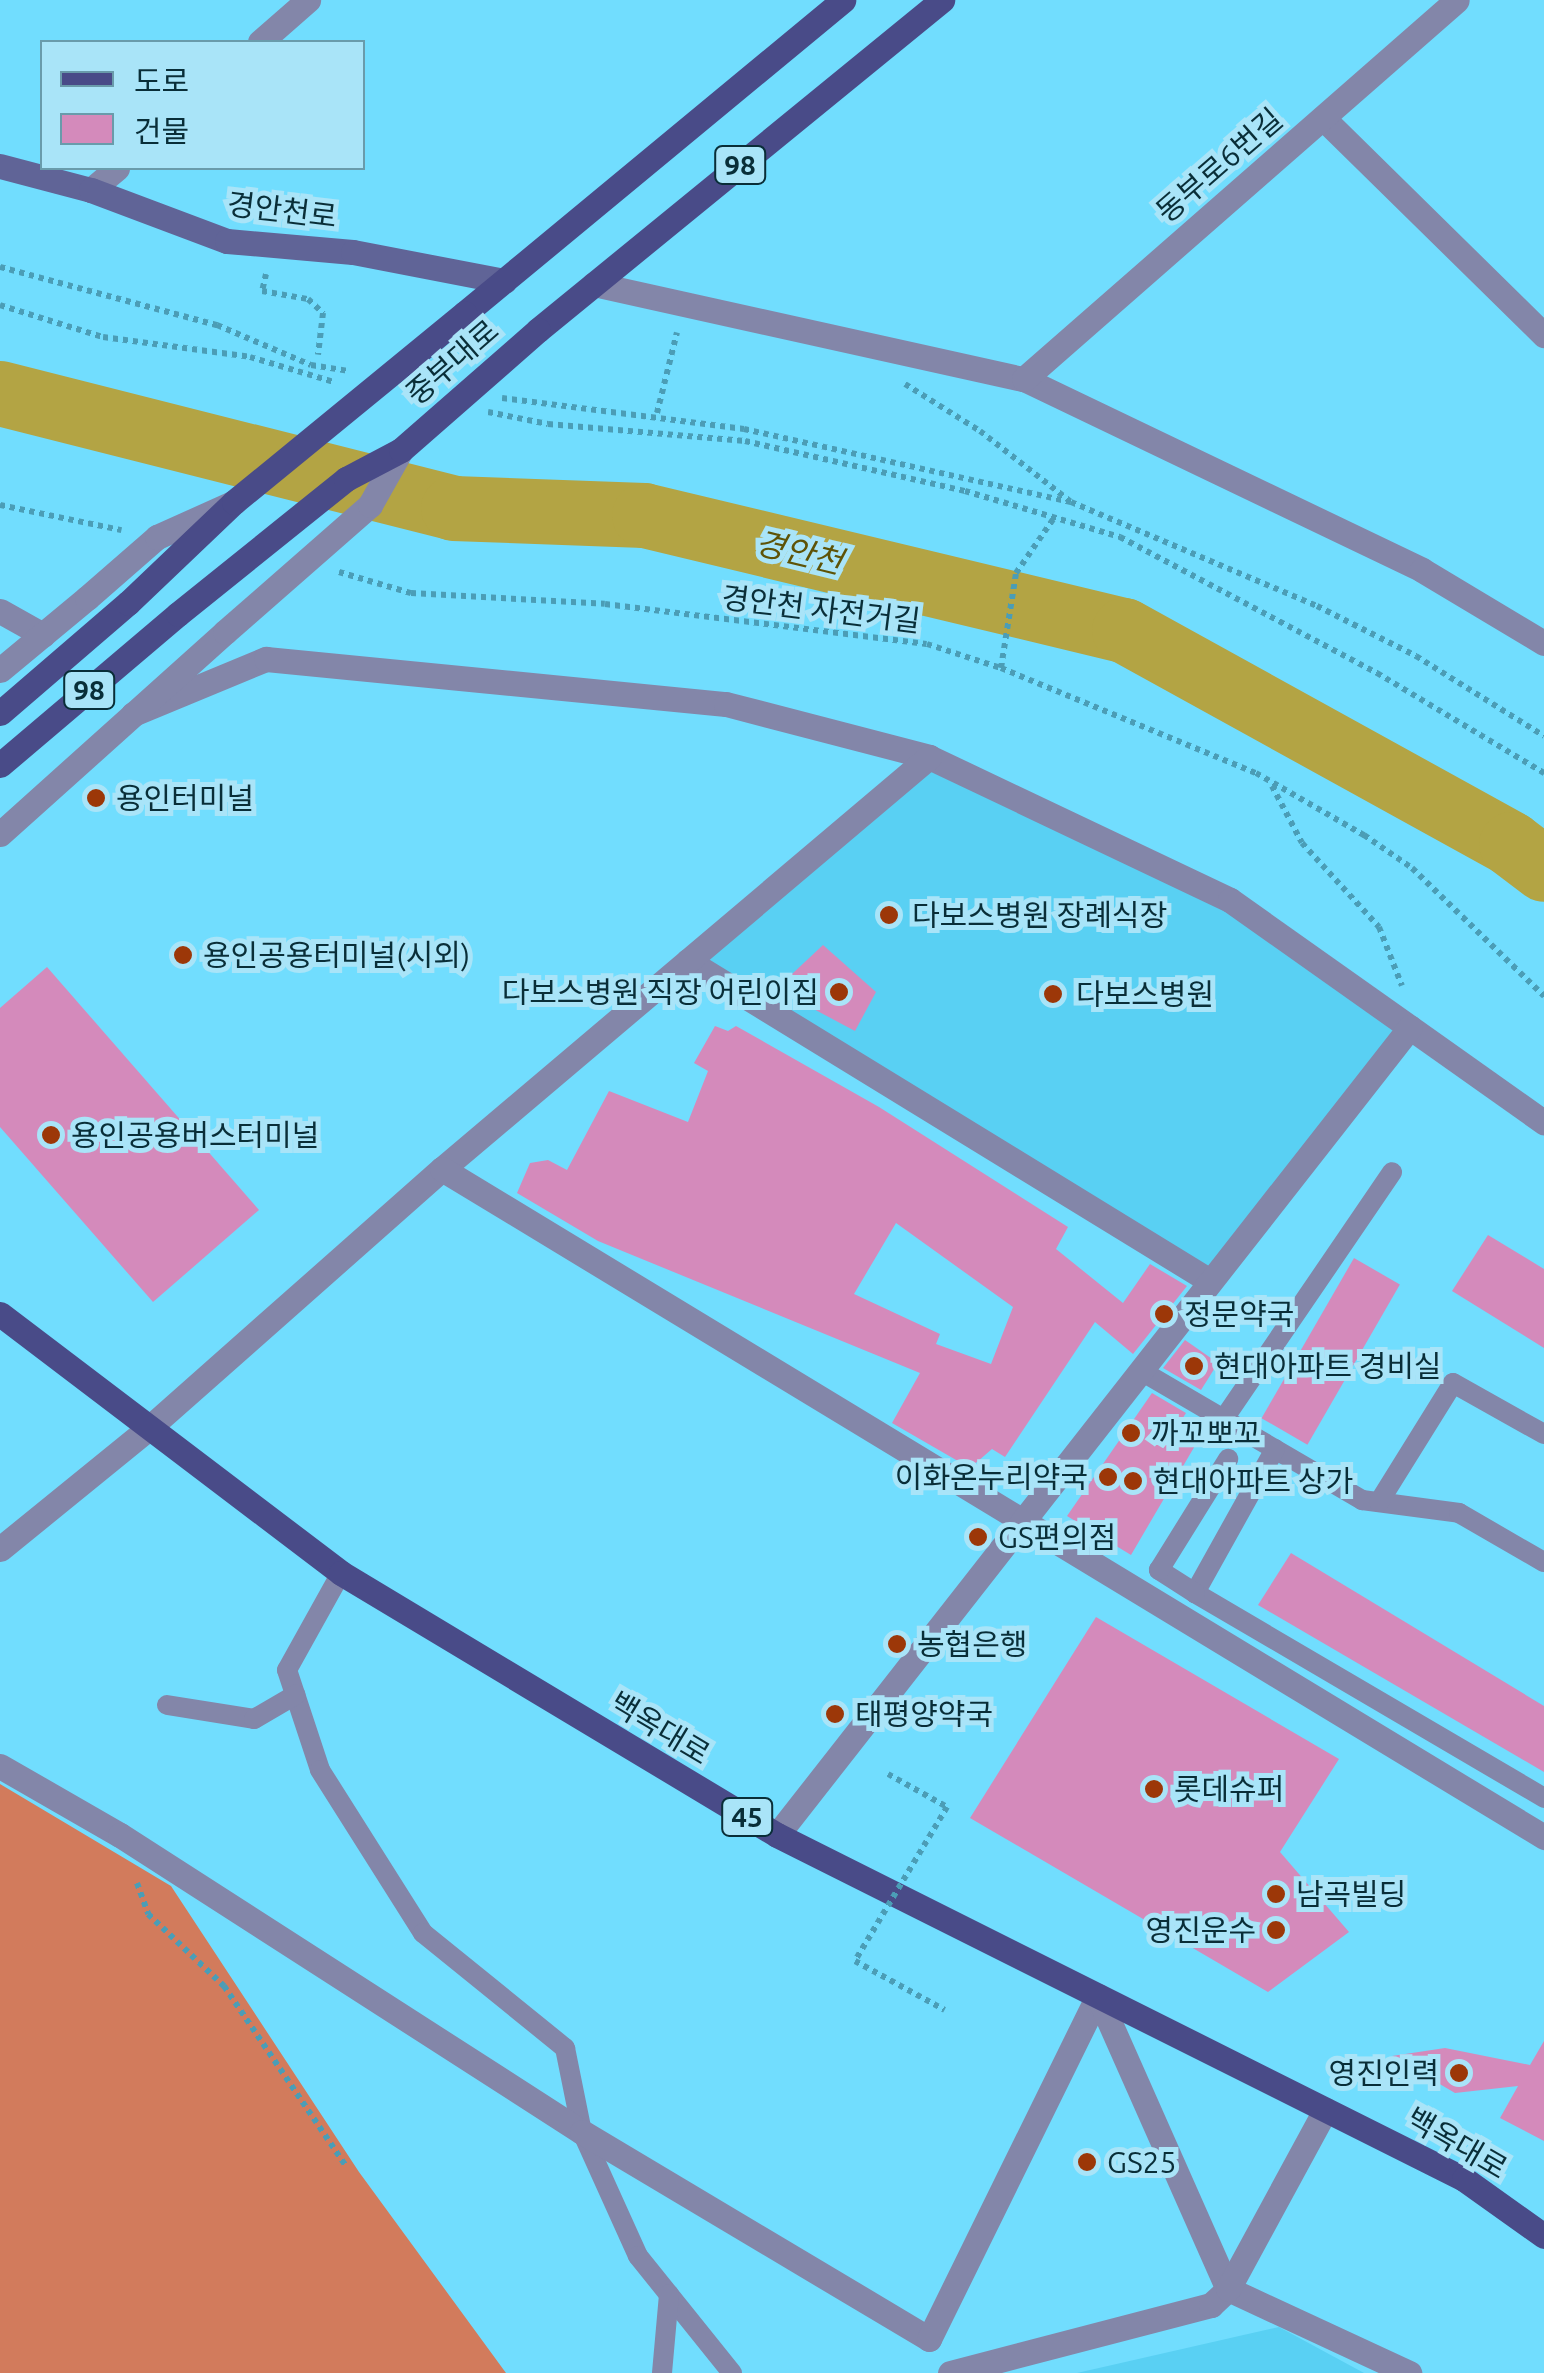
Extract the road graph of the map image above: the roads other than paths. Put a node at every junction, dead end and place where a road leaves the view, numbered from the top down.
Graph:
1 (308, 0) edge
2 (843, 0) edge
3 (942, 0) edge
4 (1458, 0) edge
5 (262, 40) edge
6 (1323, 118) junction
7 (0, 166) edge
8 (115, 170) edge
9 (91, 190) junction
10 (504, 281) junction
11 (594, 284) junction
12 (1544, 335) edge
13 (1024, 379) junction
14 (401, 450) junction
15 (234, 502) junction
16 (0, 611) edge
17 (42, 634) junction
18 (1544, 643) edge
19 (0, 670) edge
20 (0, 713) edge
21 (134, 714) junction
22 (928, 757) junction
23 (0, 766) edge
24 (0, 834) edge
25 (688, 961) junction
26 (1410, 1027) junction
27 (1544, 1122) edge
28 (442, 1170) junction
29 (1392, 1172) dead end
30 (1210, 1281) junction
31 (0, 1314) edge
32 (1143, 1372) junction
33 (1222, 1420) junction
34 (149, 1428) junction
35 (1544, 1434) edge
36 (1275, 1449) junction
37 (1228, 1459) dead end
38 (1379, 1502) junction
39 (1020, 1523) junction
40 (0, 1549) edge
41 (1544, 1562) edge
42 (341, 1573) junction
43 (1195, 1593) junction
44 (295, 1695) junction
45 (167, 1705) dead end
46 (0, 1766) edge
47 (1544, 1798) edge
48 (776, 1835) junction
49 (1544, 1837) edge
50 (1098, 1996) junction
51 (1325, 2110) junction
52 (582, 2132) junction
53 (1544, 2236) edge
54 (1228, 2288) junction
55 (670, 2294) junction
56 (662, 2373) edge
57 (732, 2373) edge
58 (950, 2373) edge
59 (1409, 2373) edge

1 - 5 street
2 - 10 main road, 중부대로 / 98
3 - 11 main road, 중부대로 / 98
4 - 6 street, 동부로6번길
6 - 12 street
6 - 13 street, 동부로6번길
7 - 9 main road, 경안천로
8 - 9 street
9 - 10 main road, 경안천로
10 - 15 main road, 중부대로 / 98, bridge
11 - 13 street
11 - 14 main road, 중부대로 / 98, bridge
13 - 18 street
14 - 21 street, bridge
14 - 23 main road, 중부대로 / 98, bridge
15 - 17 street, bridge
15 - 20 main road, 중부대로 / 98, bridge
16 - 17 street
17 - 19 street
21 - 22 street
21 - 24 street
22 - 25 street
22 - 26 street
25 - 28 street
25 - 30 street
26 - 27 street
26 - 30 street
28 - 34 street
28 - 39 street
29 - 33 lane
30 - 32 street
31 - 34 main road, 백옥대로 / 45
32 - 33 lane
32 - 39 street
33 - 36 lane
34 - 40 street
34 - 42 main road, 백옥대로 / 45
35 - 38 lane
36 - 38 lane
36 - 43 lane
37 - 43 lane
38 - 41 lane
39 - 48 street
39 - 49 street
42 - 44 lane
42 - 48 main road, 백옥대로 / 45
43 - 47 lane
44 - 45 lane
44 - 52 lane
46 - 52 street
48 - 50 main road, 백옥대로 / 45
50 - 51 main road, 백옥대로 / 45
50 - 52 street
50 - 54 street
51 - 53 main road, 백옥대로 / 45
51 - 54 street
52 - 55 lane
54 - 58 street
54 - 59 street
55 - 56 lane
55 - 57 lane

